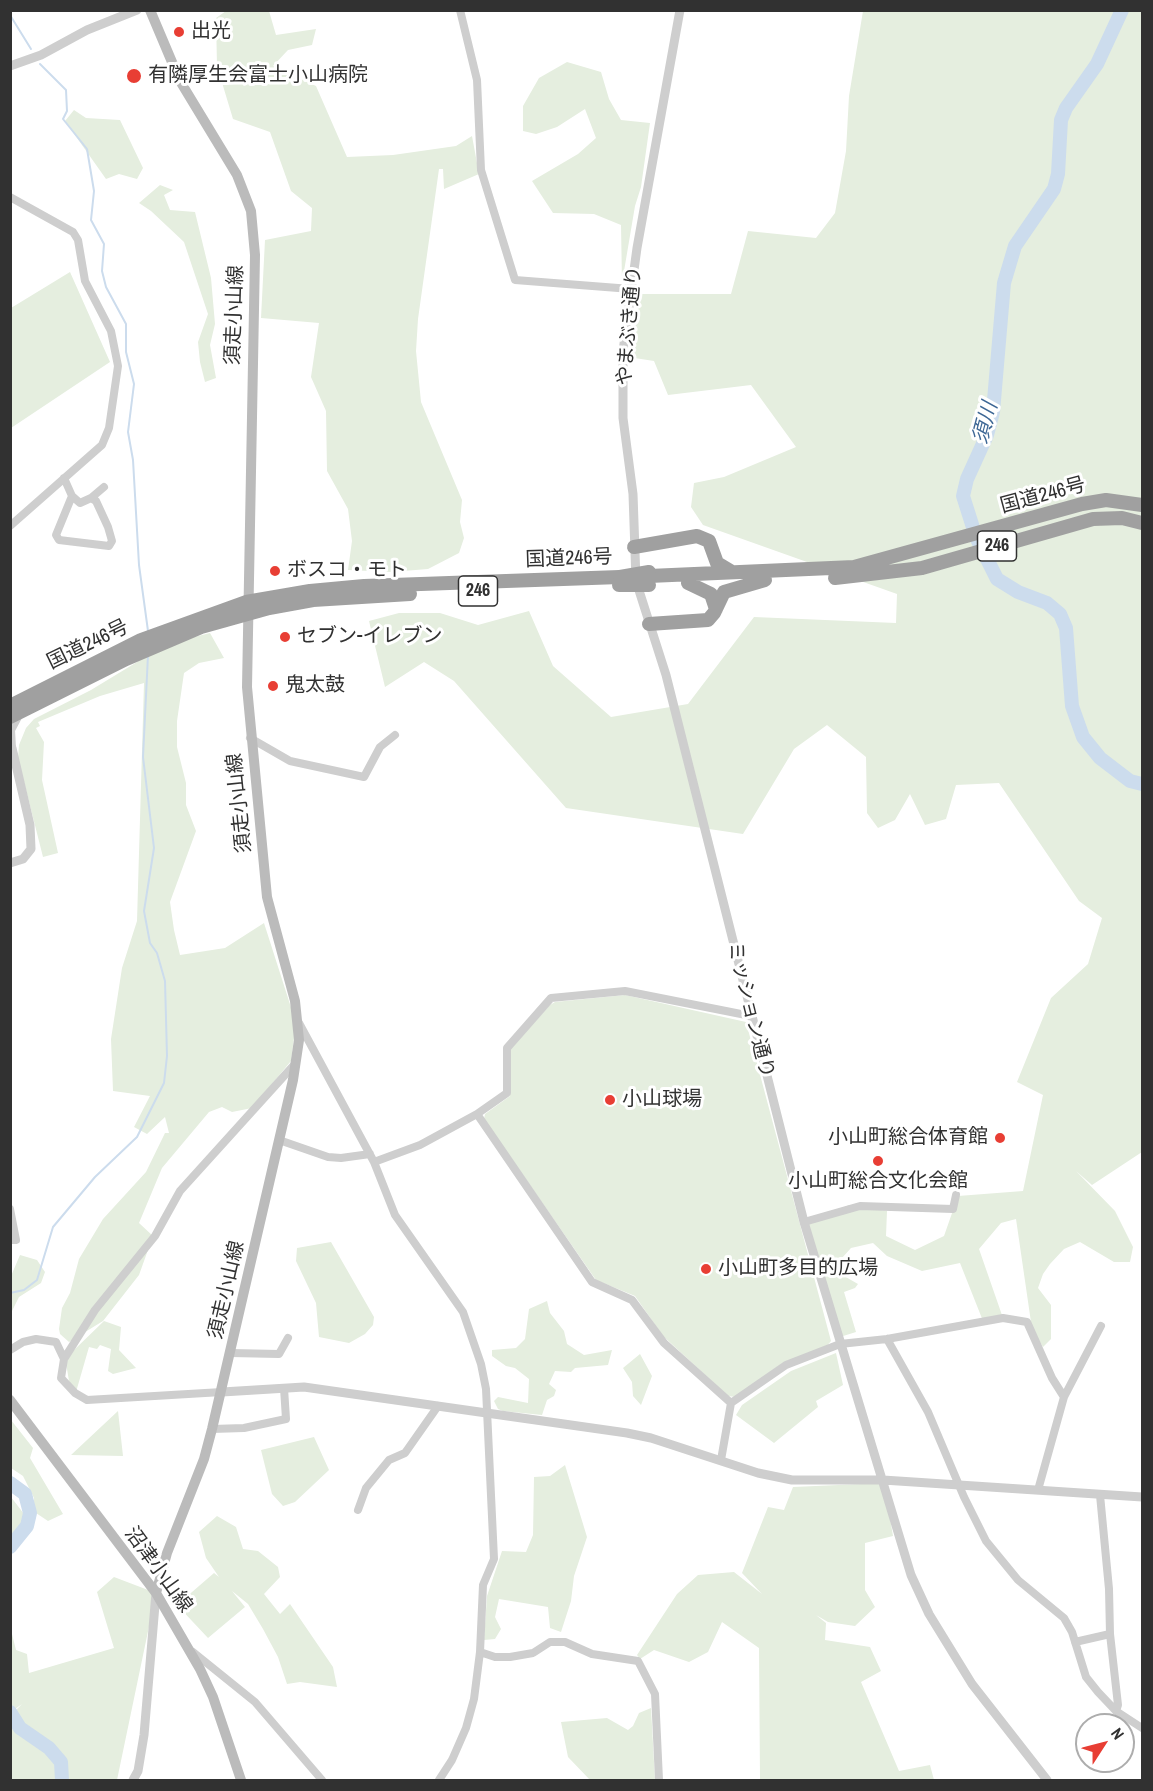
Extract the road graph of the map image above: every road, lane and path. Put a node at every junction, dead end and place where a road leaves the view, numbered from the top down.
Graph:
1 (137, 10) edge
2 (150, 10) edge
3 (460, 10) edge
4 (680, 10) edge
5 (10, 66) edge
6 (10, 197) edge
7 (631, 290) junction
8 (64, 478) junction
9 (104, 487) dead end
10 (72, 496) junction
11 (91, 498) junction
12 (1143, 505) edge
13 (1143, 523) edge
14 (10, 526) edge
15 (634, 547) junction
16 (713, 549) junction
17 (734, 573) junction
18 (649, 578) junction
19 (765, 580) junction
20 (688, 583) junction
21 (246, 608) junction
22 (716, 609) junction
23 (649, 624) junction
24 (666, 675) joint
25 (10, 693) edge
26 (17, 708) edge
27 (395, 735) dead end
28 (250, 738) junction
29 (12, 748) joint
30 (10, 863) edge
31 (751, 1017) junction
32 (299, 1023) junction
33 (297, 1061) junction
34 (477, 1114) junction
35 (279, 1140) junction
36 (370, 1154) junction
37 (374, 1162) junction
38 (956, 1195) dead end
39 (10, 1209) edge
40 (804, 1222) junction
41 (10, 1240) edge
42 (1101, 1326) dead end
43 (288, 1338) dead end
44 (887, 1339) junction
45 (840, 1344) junction
46 (10, 1350) edge
47 (231, 1353) junction
48 (64, 1359) junction
49 (284, 1388) junction
50 (222, 1392) junction
51 (1064, 1397) junction
52 (10, 1400) edge
53 (731, 1403) junction
54 (438, 1406) junction
55 (489, 1413) junction
56 (212, 1429) junction
57 (721, 1460) junction
58 (883, 1480) junction
59 (959, 1484) junction
60 (1038, 1490) junction
61 (1100, 1495) junction
62 (1143, 1497) edge
63 (358, 1510) dead end
64 (156, 1593) junction
65 (1110, 1634) junction
66 (1075, 1642) junction
67 (192, 1651) junction
68 (480, 1652) junction
69 (1116, 1711) junction
70 (1143, 1728) edge
71 (133, 1780) edge
72 (241, 1780) edge
73 (322, 1780) edge
74 (439, 1780) edge
75 (659, 1780) edge
76 (1047, 1780) edge

1 - 5 street
2 - 21 main road, 須走小山線
3 - 7 street
4 - 7 street, やまぶき通り
6 - 8 street
7 - 15 street, やまぶき通り
8 - 10 street
8 - 14 street
9 - 11 street
10 - 11 street
10 - 11 street
12 - 17 highway, 国道246号 / 246
13 - 19 highway, 国道246号 / 246
15 - 16 highway
15 - 23 street, やまぶき通り
16 - 17 highway
16 - 18 highway
17 - 18 highway, 国道246号 / 246
18 - 20 highway, 国道246号 / 246
18 - 21 highway, 国道246号 / 246, bridge
19 - 20 highway, 国道246号 / 246
19 - 22 highway
20 - 22 highway
21 - 26 highway, 国道246号 / 246
21 - 28 main road, 須走小山線
22 - 23 highway
23 - 24 street, やまぶき通り
24 - 31 street, ミッション通り
25 - 26 street
26 - 29 street
27 - 28 street
28 - 32 main road, 須走小山線
29 - 30 street
31 - 34 street
31 - 40 street, ミッション通り
32 - 33 main road, 須走小山線
32 - 36 street
33 - 35 main road, 須走小山線
33 - 48 street
34 - 37 street
34 - 53 street
35 - 36 street
35 - 47 main road, 須走小山線
36 - 37 street
37 - 55 street
38 - 40 street
39 - 41 street
40 - 45 street, ミッション通り
42 - 51 street
43 - 47 street
44 - 45 street
44 - 51 street
44 - 59 street
45 - 53 street
45 - 58 street, ミッション通り
46 - 48 street
47 - 50 main road, 須走小山線
48 - 50 street
49 - 50 street
49 - 54 street
49 - 56 street
50 - 56 main road, 須走小山線
51 - 60 street
52 - 64 main road, 沼津小山線
53 - 57 street
54 - 55 street
54 - 63 street
55 - 57 street
55 - 68 street
56 - 64 main road, 須走小山線
57 - 58 street
58 - 59 street
58 - 76 street, ミッション通り
59 - 60 street
59 - 66 street
60 - 61 street
61 - 62 street
61 - 65 street
64 - 67 main road, 沼津小山線
64 - 71 street
65 - 66 street
65 - 69 street
66 - 69 street
67 - 72 main road, 沼津小山線
67 - 73 street
68 - 74 street
68 - 75 street
69 - 70 street

